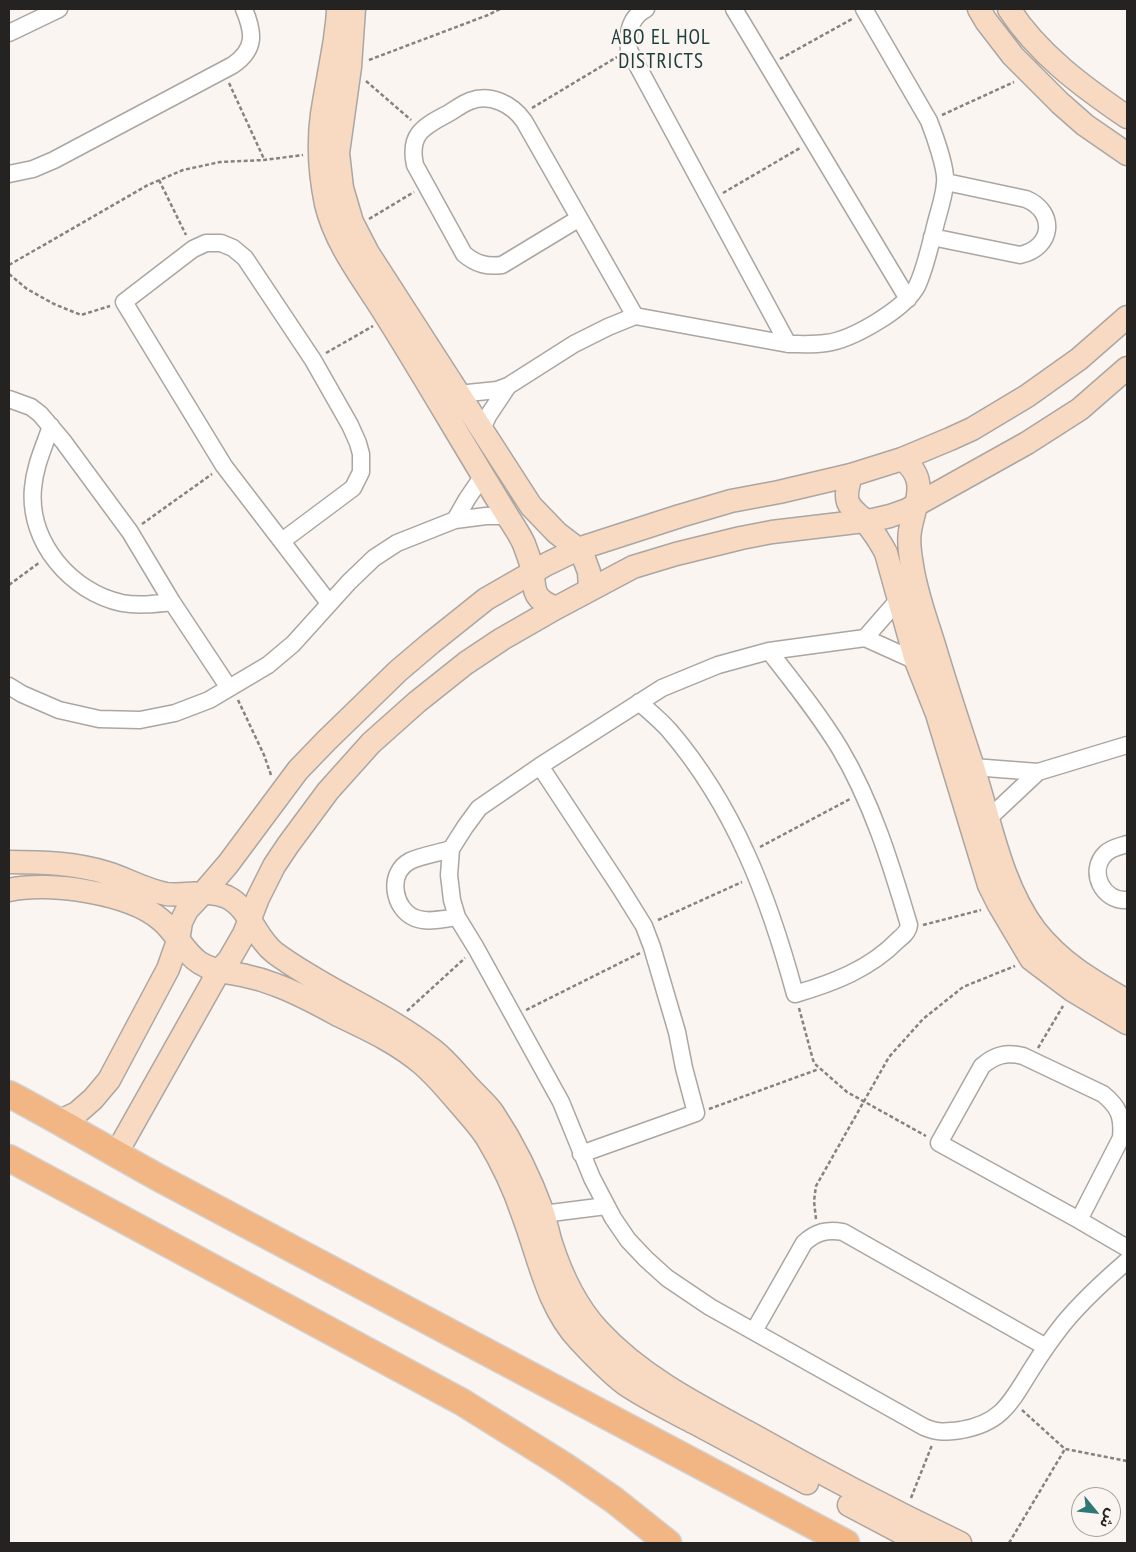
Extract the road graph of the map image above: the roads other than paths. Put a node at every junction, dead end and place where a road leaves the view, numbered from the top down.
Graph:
1 (244, 9) edge
2 (338, 9) edge
3 (354, 9) edge
4 (646, 9) edge
5 (734, 9) edge
6 (979, 9) edge
7 (1009, 9) edge
8 (54, 10) edge
9 (864, 10) edge
10 (9, 33) edge
11 (1127, 117) edge
12 (328, 153) junction
13 (1127, 154) edge
14 (9, 174) edge
15 (946, 182) junction
16 (578, 219) junction
17 (932, 237) junction
18 (908, 299) junction
19 (635, 316) junction
20 (1127, 317) edge
21 (788, 344) junction
22 (1127, 368) edge
23 (508, 386) junction
24 (458, 394) junction
25 (9, 399) edge
26 (51, 426) junction
27 (481, 430) junction
28 (902, 460) junction
29 (851, 475) junction
30 (482, 477) junction
31 (917, 504) junction
32 (507, 516) junction
33 (456, 520) junction
34 (864, 521) junction
35 (282, 541) junction
36 (578, 549) junction
37 (532, 572) junction
38 (590, 589) junction
39 (908, 594) junction
40 (172, 602) junction
41 (329, 603) junction
42 (556, 608) junction
43 (865, 638) junction
44 (770, 651) junction
45 (916, 660) junction
46 (9, 686) edge
47 (229, 688) junction
48 (639, 702) junction
49 (945, 712) junction
50 (1127, 747) edge
51 (540, 766) junction
52 (973, 767) junction
53 (1038, 772) junction
54 (989, 818) junction
55 (1127, 844) edge
56 (986, 846) junction
57 (451, 849) junction
58 (9, 862) edge
59 (9, 890) edge
60 (204, 892) junction
61 (1127, 900) edge
62 (457, 917) junction
63 (249, 920) junction
64 (178, 941) junction
65 (1039, 952) junction
66 (219, 971) junction
67 (1127, 1001) edge
68 (1127, 1022) edge
69 (9, 1094) edge
70 (60, 1121) junction
71 (116, 1154) junction
72 (581, 1154) junction
73 (9, 1158) edge
74 (606, 1206) junction
75 (543, 1214) junction
76 (1079, 1220) junction
77 (1127, 1248) edge
78 (1127, 1261) edge
79 (754, 1331) junction
80 (1046, 1347) junction
81 (668, 1543) edge
82 (846, 1543) edge
83 (921, 1543) edge
84 (960, 1543) edge

1 - 14 street
2 - 12 street
3 - 12 street
4 - 21 street
5 - 18 street
6 - 13 street
7 - 11 street
8 - 10 street
9 - 15 street
12 - 24 street
12 - 30 street
15 - 17 street
15 - 17 street
16 - 16 street
16 - 19 street
17 - 18 street
18 - 21 street
19 - 21 street
19 - 23 street
20 - 28 street
22 - 31 street
23 - 24 street
23 - 27 street
24 - 27 street
25 - 26 street
26 - 40 street
26 - 40 street
27 - 36 street
28 - 29 street
28 - 31 street
29 - 34 street
29 - 36 street
30 - 32 street
30 - 33 street
31 - 34 street
31 - 39 street
32 - 33 street
32 - 37 street
33 - 41 street
34 - 38 street
34 - 39 street
35 - 35 street
35 - 41 street
36 - 37 street
36 - 38 street
37 - 42 street
37 - 60 street
38 - 42 street
39 - 43 street
39 - 45 street
39 - 49 street
40 - 47 street
41 - 47 street
42 - 63 street
43 - 44 street
43 - 45 street
44 - 48 street
44 - 48 street
45 - 49 street
46 - 47 street
48 - 51 street
49 - 52 street
49 - 56 street
50 - 53 street
51 - 57 street
51 - 72 street
52 - 53 street
52 - 54 street
53 - 54 street
54 - 56 street
55 - 61 street
56 - 65 street
56 - 65 street
57 - 62 street
57 - 62 street
58 - 60 street
59 - 64 street
60 - 63 street
60 - 64 street
62 - 72 street
63 - 66 street
63 - 75 street
64 - 66 street
64 - 70 street
65 - 67 street
65 - 68 street
66 - 71 street
66 - 83 street
69 - 70 main road
70 - 71 main road
71 - 82 main road
72 - 74 street
73 - 81 main road
74 - 75 street
74 - 79 street
75 - 84 street
76 - 76 street
76 - 77 street
78 - 80 street
79 - 80 street
79 - 80 street

